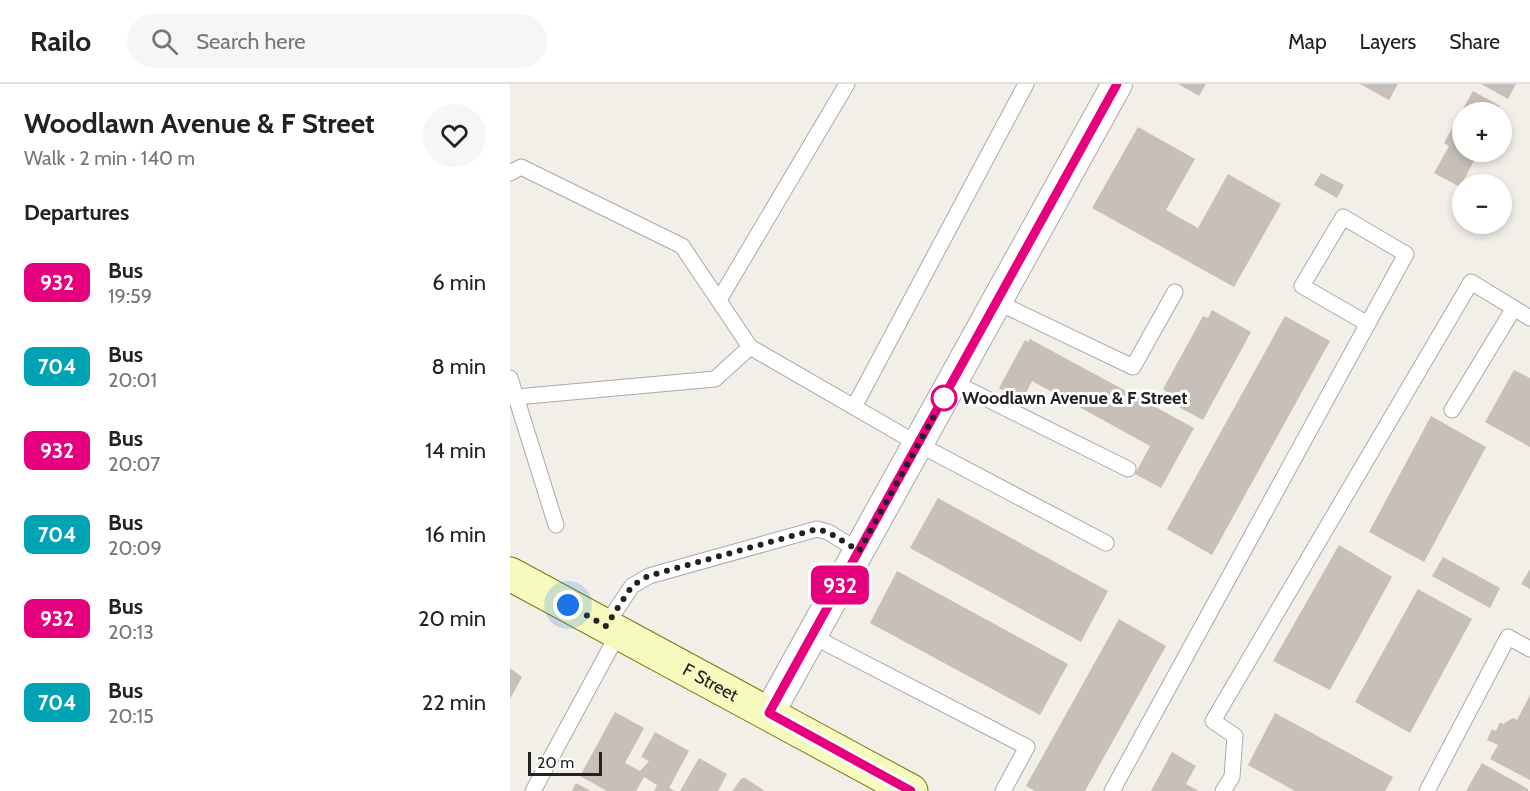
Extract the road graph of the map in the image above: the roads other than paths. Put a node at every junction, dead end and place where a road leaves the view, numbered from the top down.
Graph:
1 (847, 84) edge
2 (1026, 84) edge
3 (1117, 84) edge
4 (510, 173) edge
5 (1175, 292) dead end
6 (719, 300) junction
7 (997, 302) junction
8 (1514, 308) junction
9 (1530, 318) edge
10 (1368, 324) junction
11 (750, 347) junction
12 (510, 378) edge
13 (953, 382) junction
14 (516, 397) junction
15 (854, 407) junction
16 (1452, 410) dead end
17 (918, 444) junction
18 (1128, 469) dead end
19 (556, 525) dead end
20 (1106, 543) dead end
21 (859, 551) junction
22 (510, 574) edge
23 (613, 629) junction
24 (812, 636) junction
25 (1530, 649) edge
26 (769, 713) junction
27 (532, 791) edge
28 (911, 791) edge
29 (1003, 791) edge
30 (1112, 791) edge
31 (1223, 791) edge
32 (1427, 791) edge

1 - 6 lane
2 - 15 lane
3 - 7 street
4 - 6 lane
5 - 7 lane
6 - 11 lane
7 - 13 street
8 - 9 lane
8 - 16 lane
8 - 31 lane
10 - 10 lane
10 - 30 lane
11 - 14 lane
11 - 15 lane
12 - 14 lane
13 - 17 street
13 - 18 lane
14 - 19 lane
15 - 17 lane
17 - 20 lane
17 - 21 street
21 - 23 lane
21 - 24 street
22 - 23 street, F Street
23 - 26 street, F Street
23 - 27 lane
24 - 26 street
24 - 29 lane
25 - 32 lane
26 - 28 street, F Street

